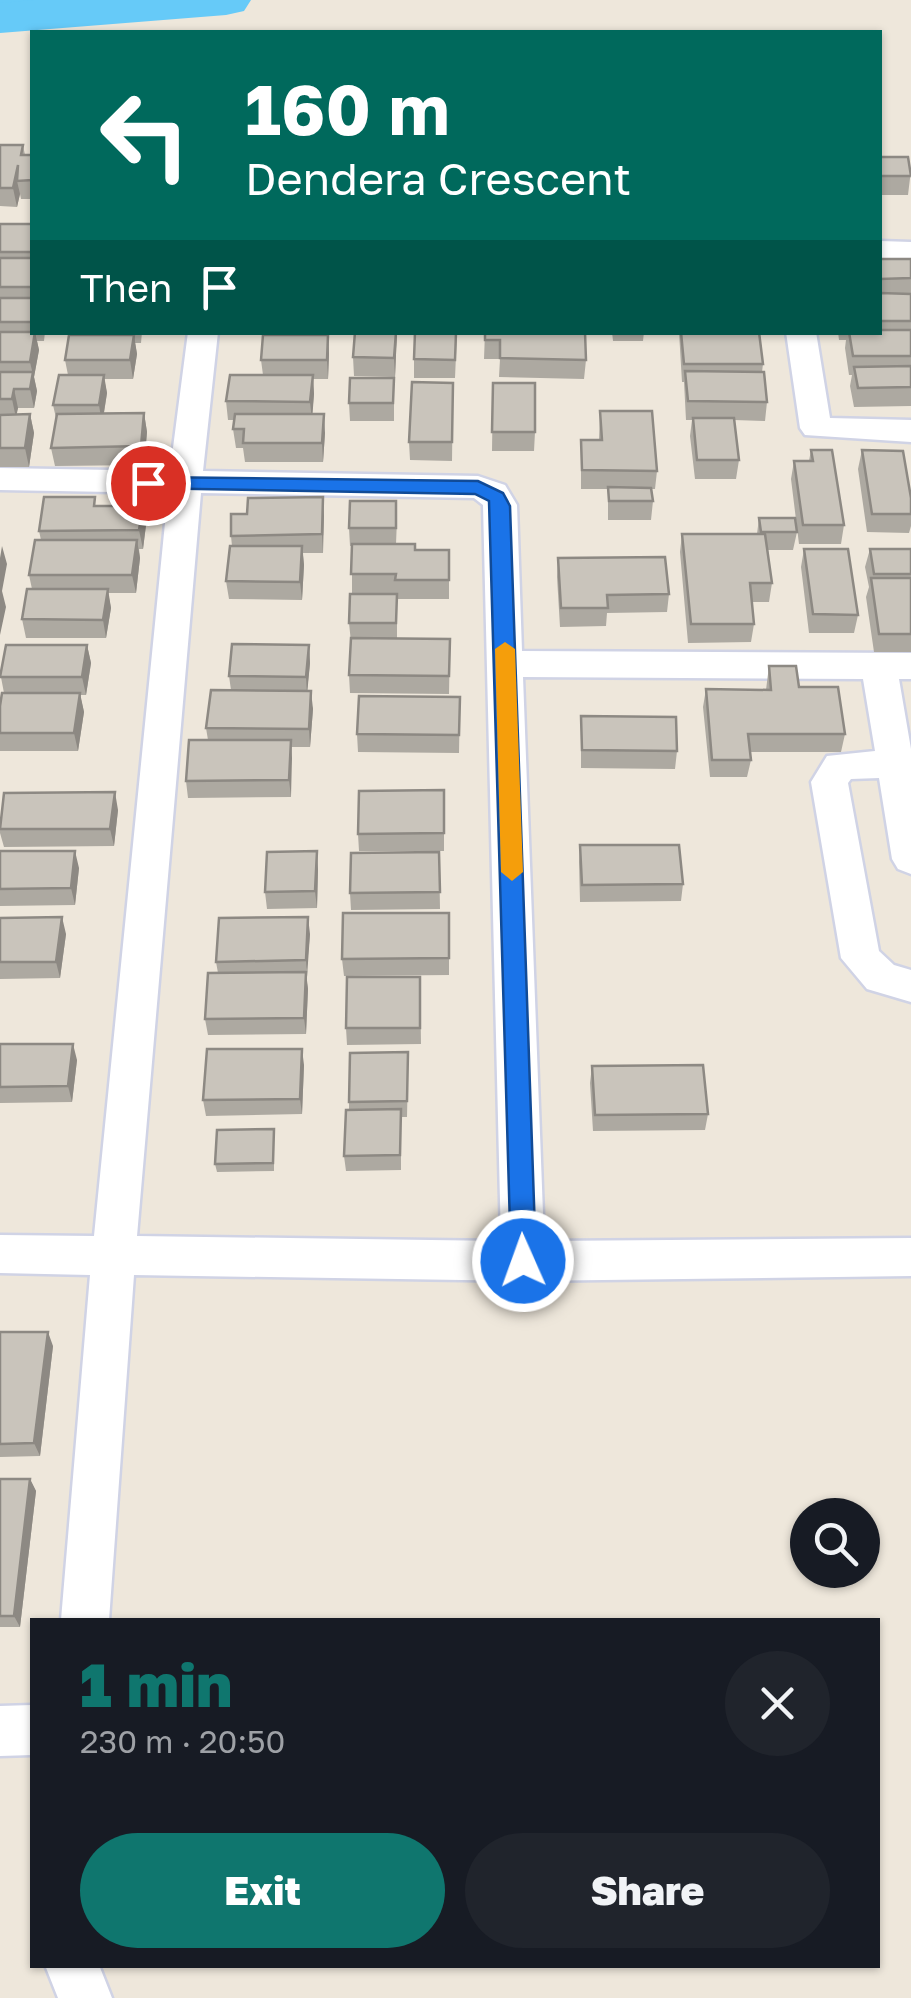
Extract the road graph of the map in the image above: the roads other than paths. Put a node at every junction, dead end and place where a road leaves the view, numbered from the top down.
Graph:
1 (882, 250) edge
2 (911, 251) edge
3 (204, 335) edge
4 (802, 335) edge
5 (911, 431) edge
6 (0, 478) edge
7 (184, 484) junction
8 (506, 664) junction
9 (895, 666) edge
10 (902, 763) edge
11 (911, 859) edge
12 (911, 986) edge
13 (114, 1253) junction
14 (0, 1254) edge
15 (911, 1256) edge
16 (523, 1261) junction
17 (85, 1618) edge
18 (0, 1730) edge
19 (30, 1730) edge
20 (73, 1968) edge
21 (85, 1998) edge

1 - 2 street
3 - 7 street
4 - 5 street
6 - 7 street
7 - 8 street
7 - 13 street
8 - 9 street
8 - 16 street
9 - 10 street
10 - 11 street
10 - 12 street
13 - 14 street
13 - 16 street
13 - 17 street
15 - 16 street
18 - 19 street
20 - 21 street

